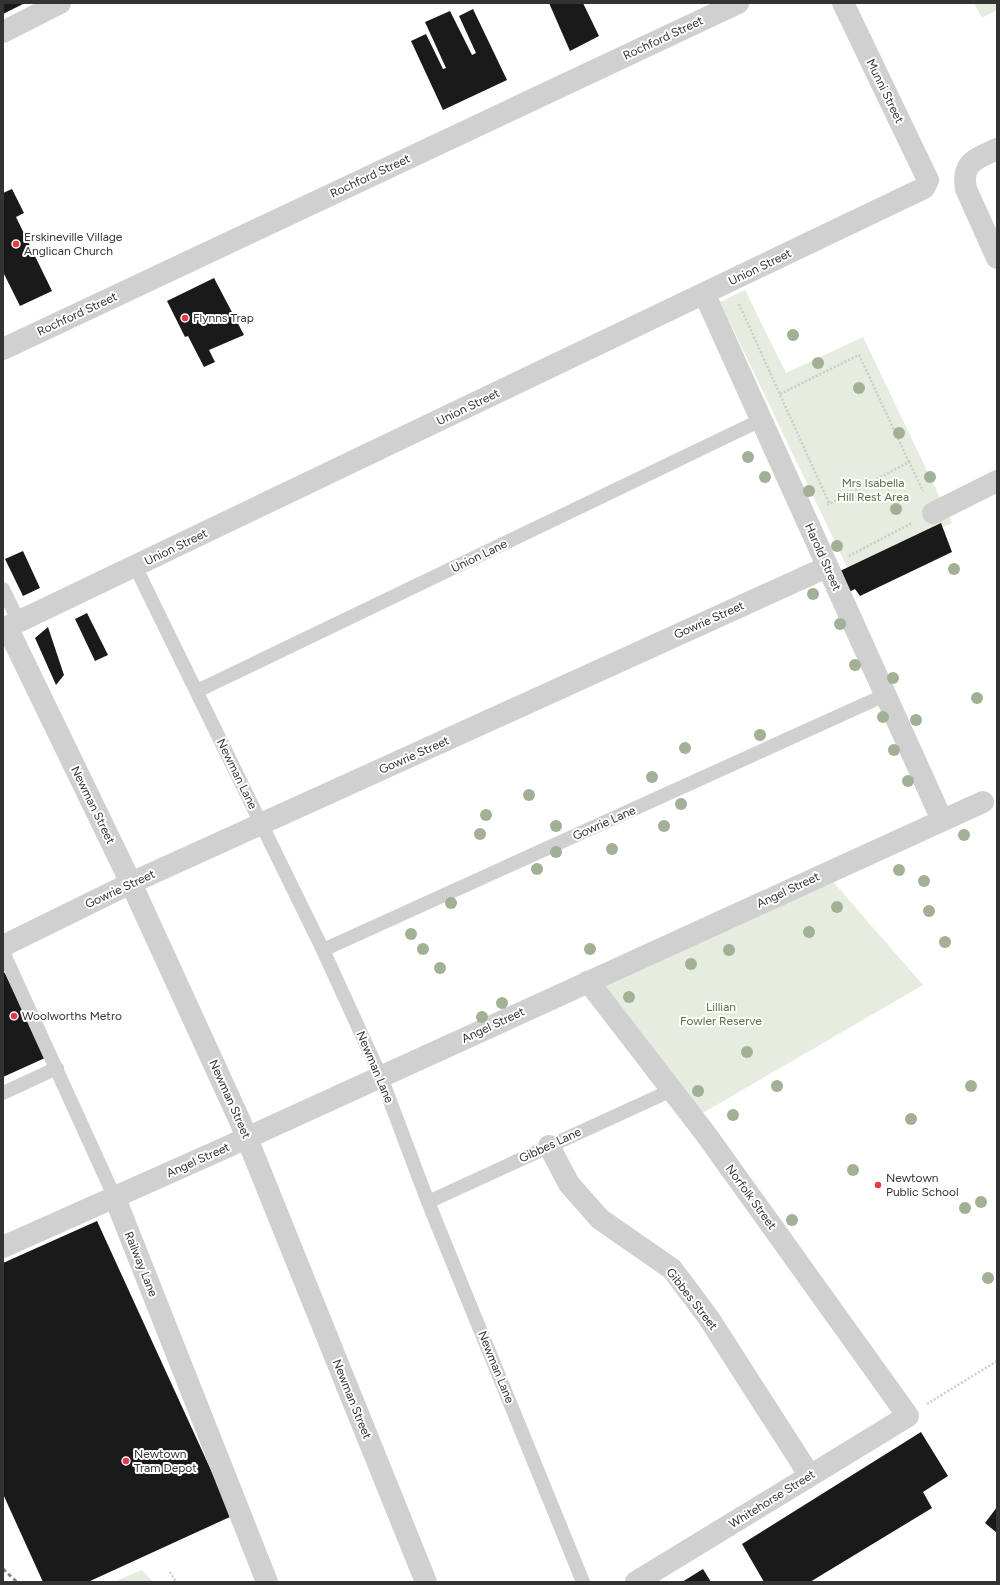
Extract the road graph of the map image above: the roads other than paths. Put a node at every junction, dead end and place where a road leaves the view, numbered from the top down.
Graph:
1 (60, 3) edge
2 (738, 3) edge
3 (843, 3) edge
4 (3, 32) edge
5 (997, 149) edge
6 (928, 180) joint
7 (997, 258) edge
8 (704, 293) junction
9 (3, 349) edge
10 (761, 420) junction
11 (997, 481) edge
12 (933, 513) road end
13 (135, 566) junction
14 (827, 567) junction
15 (3, 589) edge
16 (10, 626) edge
17 (197, 691) junction
18 (885, 695) junction
19 (983, 802) dead end
20 (942, 820) junction
21 (261, 824) junction
22 (131, 883) junction
23 (3, 946) edge
24 (323, 950) junction
25 (3, 952) edge
26 (587, 982) junction
27 (57, 1068) junction
28 (381, 1077) junction
29 (672, 1090) junction
30 (3, 1093) edge
31 (247, 1138) junction
32 (549, 1146) junction
33 (115, 1198) junction
34 (428, 1202) junction
35 (3, 1247) edge
36 (908, 1416) joint
37 (810, 1476) junction
38 (267, 1582) edge
39 (426, 1582) edge
40 (582, 1582) edge
41 (636, 1582) edge

1 - 4 street
2 - 9 street, Rochford Street
3 - 6 street, Munni Street
5 - 7 street
6 - 8 street, Union Street
8 - 10 street, Harold Street
8 - 13 street, Union Street
10 - 14 street, Harold Street
10 - 17 lane, Union Lane
11 - 12 street
13 - 16 street, Union Street
13 - 17 lane, Newman Lane
14 - 18 street, Harold Street
14 - 21 street, Gowrie Street
15 - 16 lane
16 - 22 street, Newman Street
17 - 21 lane, Newman Lane
18 - 20 street, Harold Street
18 - 24 lane, Gowrie Lane
19 - 20 street, Angel Street
20 - 26 street, Angel Street
21 - 22 street, Gowrie Street
21 - 24 lane, Newman Lane
22 - 23 street, Gowrie Street
22 - 31 street, Newman Street
24 - 28 lane, Newman Lane
25 - 27 lane, Railway Lane
26 - 28 street, Angel Street
26 - 29 street, Norfolk Street
27 - 30 lane
27 - 33 lane, Railway Lane
28 - 31 street, Angel Street
28 - 34 lane, Newman Lane
29 - 32 lane, Gibbes Lane
29 - 36 street, Norfolk Street
31 - 33 street, Angel Street
31 - 39 street, Newman Street
32 - 34 lane, Gibbes Lane
32 - 37 street, Gibbes Street
33 - 35 street, Angel Street
33 - 38 street, Railway Lane
34 - 40 lane, Newman Lane
36 - 37 street, Whitehorse Street
37 - 41 street, Whitehorse Street

